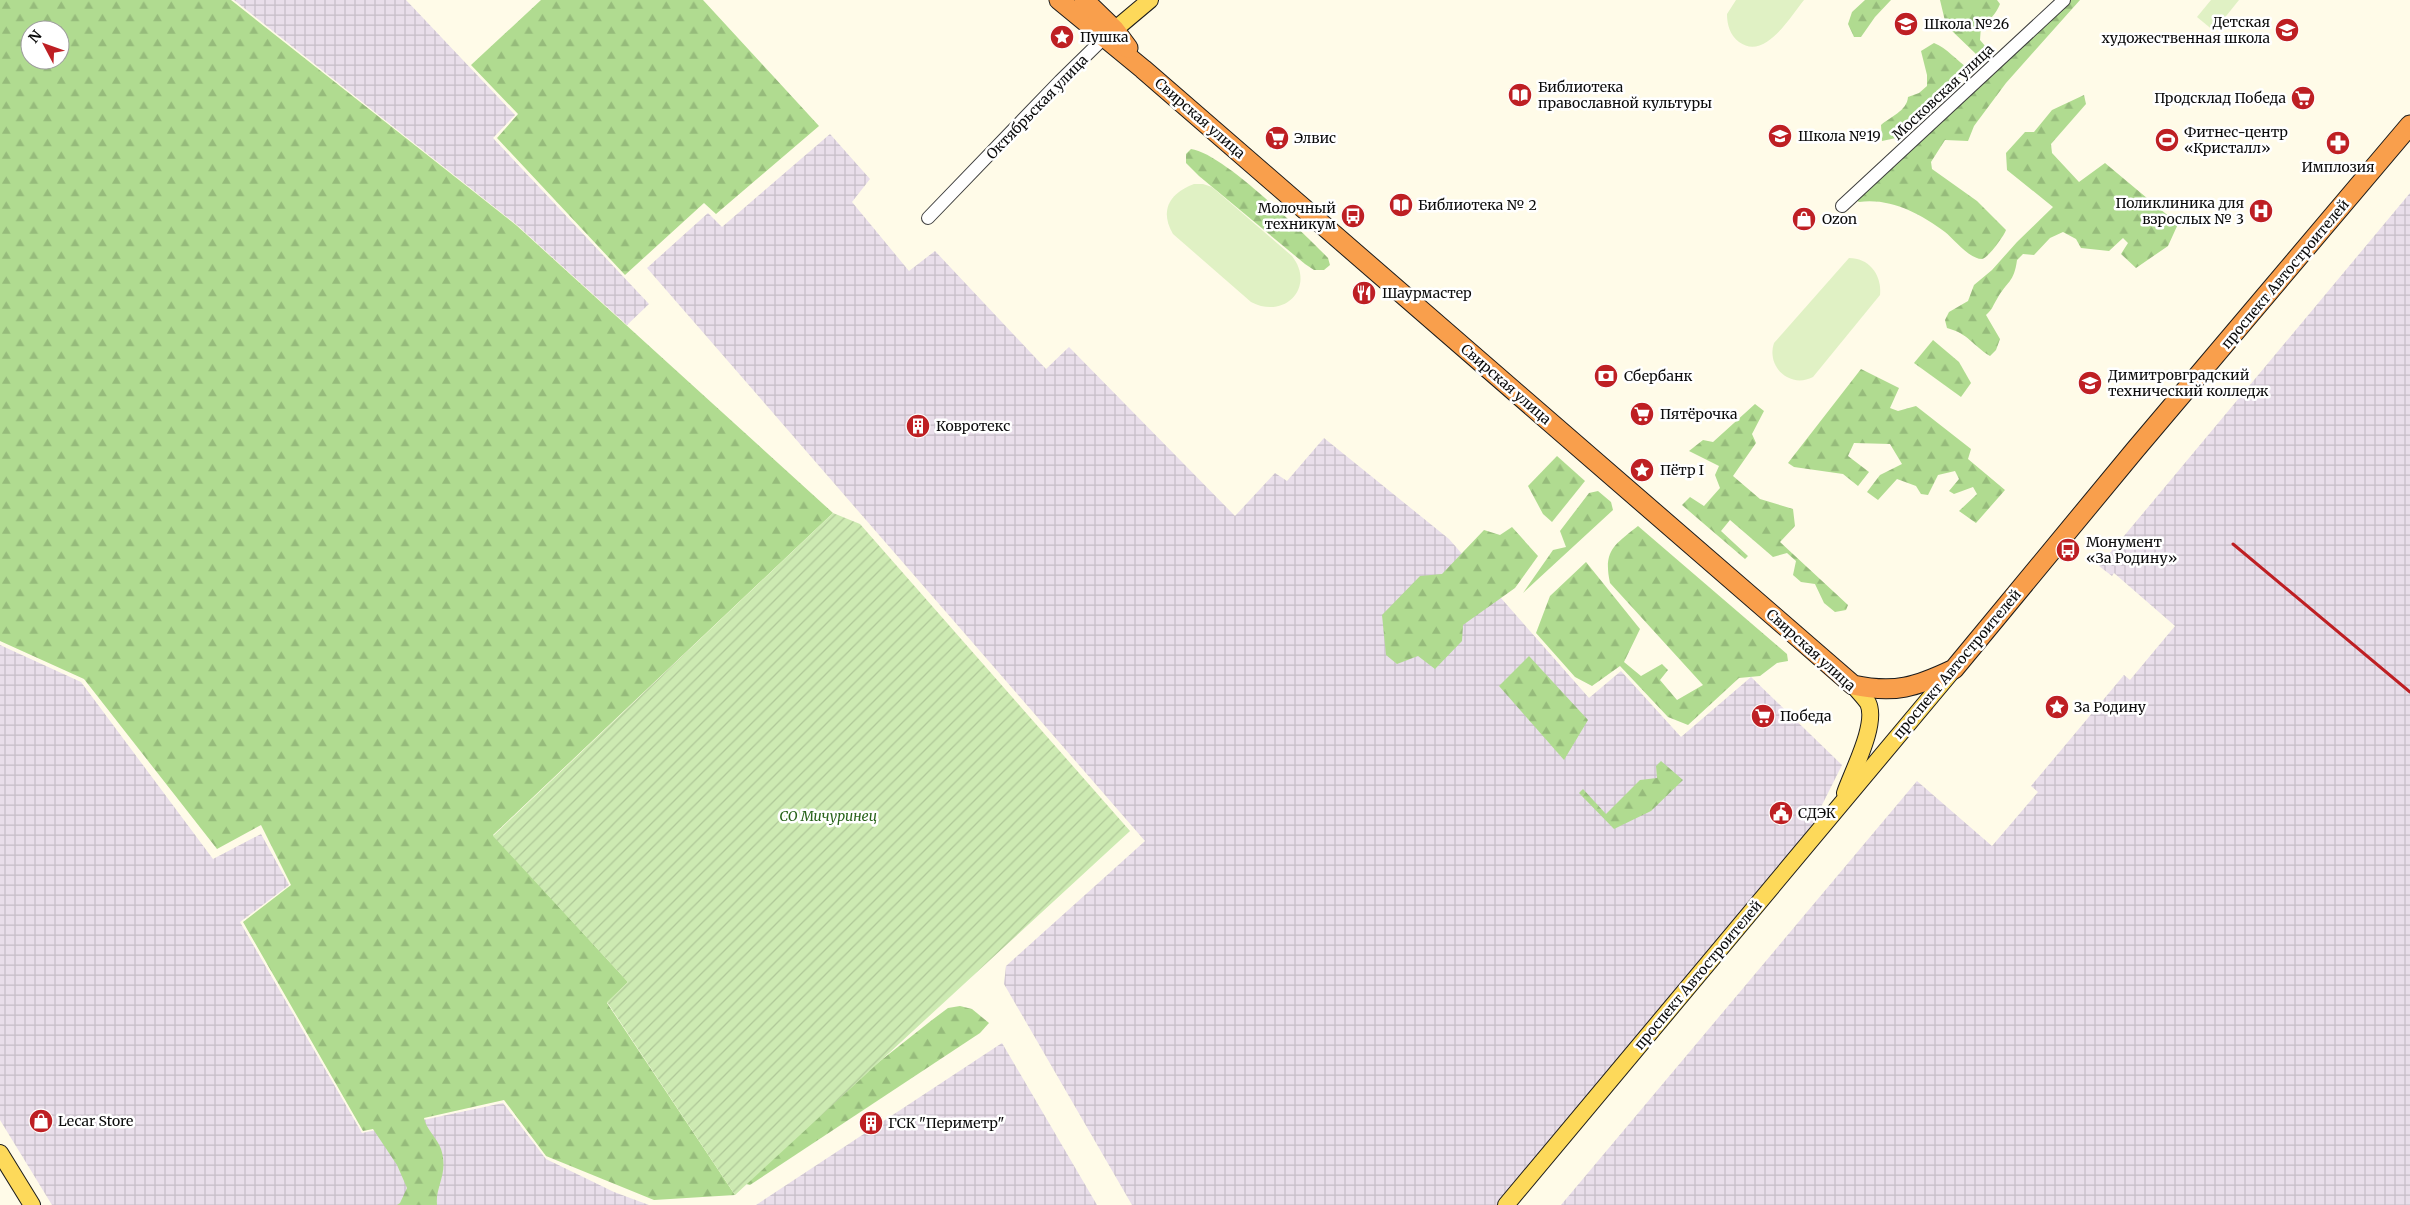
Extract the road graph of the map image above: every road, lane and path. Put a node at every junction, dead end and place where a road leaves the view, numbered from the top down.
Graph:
1 (1059, 0) edge
2 (1084, 0) edge
3 (1150, 0) edge
4 (2064, 0) edge
5 (1109, 34) junction
6 (2410, 125) edge
7 (1842, 206) dead end
8 (928, 218) dead end
9 (1954, 669) junction
10 (1853, 685) junction
11 (1841, 804) junction
12 (0, 1153) edge
13 (32, 1205) edge
14 (1506, 1205) edge

1 - 5 highway, Свирская улица
2 - 5 highway
3 - 5 main road, Октябрьская улица
4 - 7 street, Московская улица
5 - 8 street, Октябрьская улица
5 - 10 highway, Свирская улица
6 - 9 highway, проспект Автостроителей
9 - 10 highway
9 - 11 main road, проспект Автостроителей
10 - 11 main road, Свирская улица
11 - 14 main road, проспект Автостроителей
12 - 13 main road

